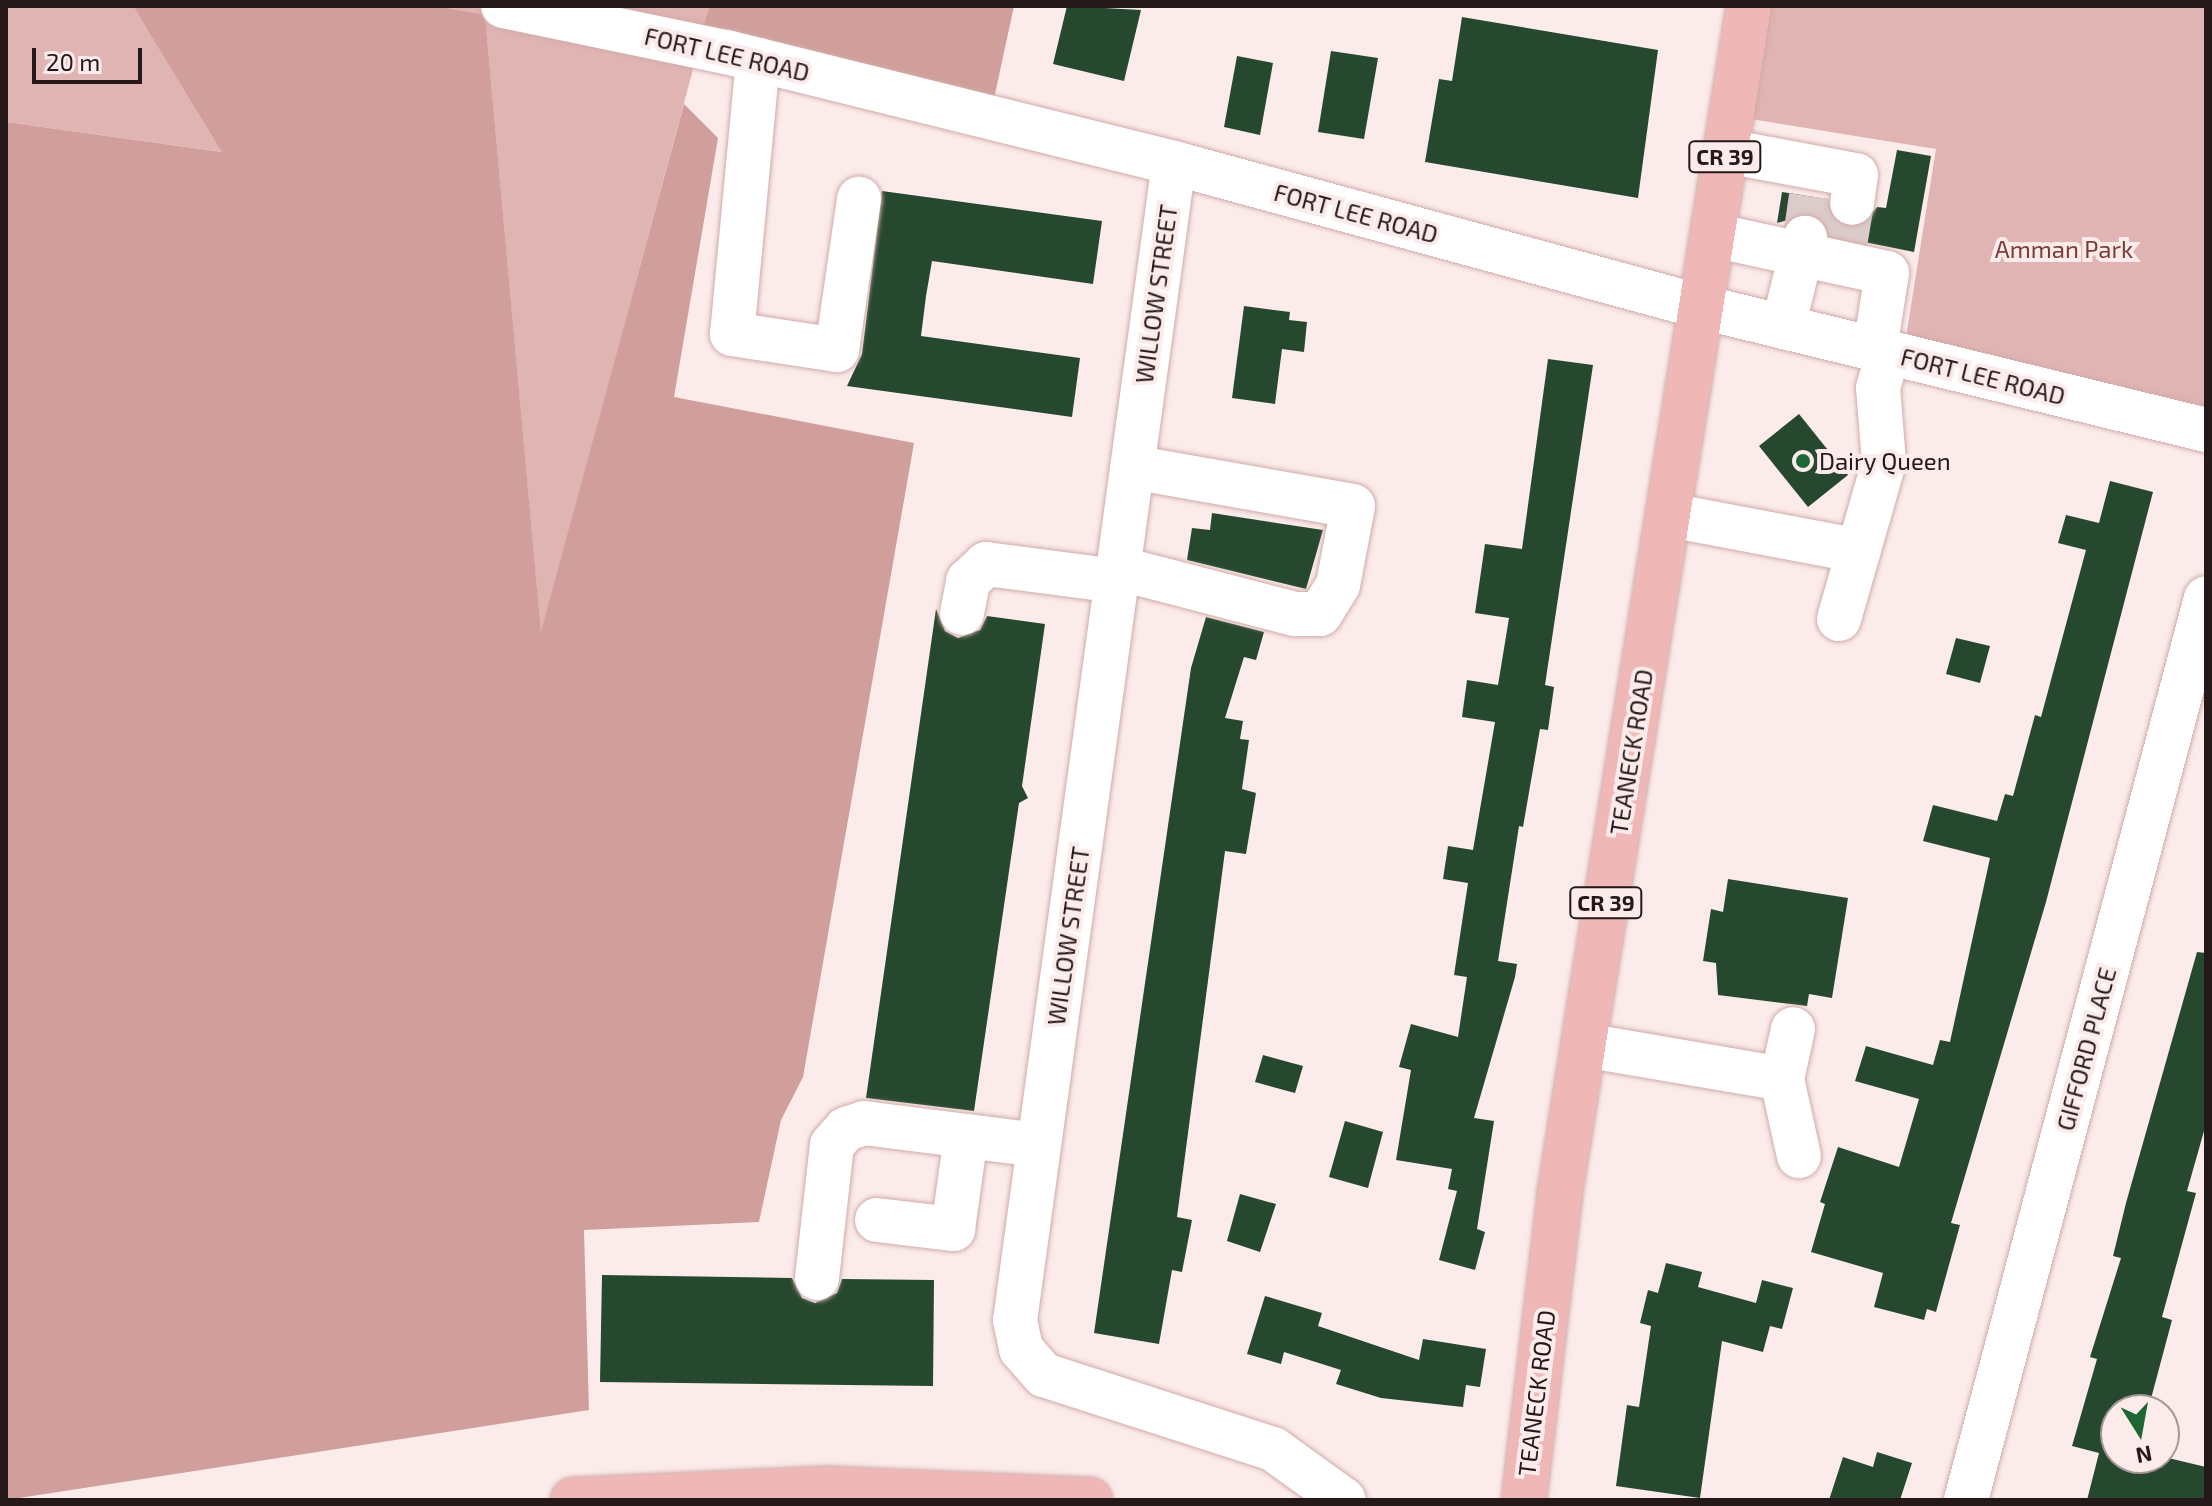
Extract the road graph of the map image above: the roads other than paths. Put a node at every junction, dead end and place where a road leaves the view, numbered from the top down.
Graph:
1 (503, 6) edge
2 (1749, 6) edge
3 (742, 56) junction
4 (1726, 151) junction
5 (1174, 163) junction
6 (859, 199) dead end
7 (1825, 224) junction
8 (1713, 235) junction
9 (1702, 307) junction
10 (1783, 327) junction
11 (1882, 351) junction
12 (2206, 430) edge
13 (1132, 467) junction
14 (1669, 515) junction
15 (1859, 551) junction
16 (1118, 575) junction
17 (2206, 598) edge
18 (962, 613) dead end
19 (1839, 619) dead end
20 (1793, 1029) dead end
21 (1584, 1045) junction
22 (1782, 1079) junction
23 (966, 1136) junction
24 (1039, 1145) junction
25 (1799, 1156) dead end
26 (877, 1220) dead end
27 (817, 1278) dead end
28 (573, 1500) edge
29 (1090, 1500) edge
30 (1344, 1500) edge
31 (1524, 1500) edge
32 (1966, 1500) edge

1 - 3 street, FORT LEE ROAD
2 - 4 main road, TEANECK ROAD / CR 39
3 - 5 street, FORT LEE ROAD
3 - 6 street
4 - 7 street
4 - 8 main road, TEANECK ROAD / CR 39
5 - 9 street, FORT LEE ROAD
5 - 13 street, WILLOW STREET
7 - 8 street
7 - 10 street
7 - 11 street
8 - 9 main road, TEANECK ROAD / CR 39
9 - 10 street, FORT LEE ROAD
9 - 14 main road, TEANECK ROAD / CR 39
10 - 11 street, FORT LEE ROAD
11 - 12 street, FORT LEE ROAD
11 - 15 street
13 - 16 street, WILLOW STREET
13 - 16 street
14 - 15 street
14 - 21 main road, TEANECK ROAD / CR 39
15 - 19 street
16 - 18 street
16 - 24 street, WILLOW STREET
17 - 32 street, GIFFORD PLACE
20 - 22 street
21 - 22 street
21 - 31 main road, TEANECK ROAD / CR 39
22 - 25 street
23 - 24 street
23 - 26 street
23 - 27 street
24 - 30 street, WILLOW STREET
28 - 29 main road

